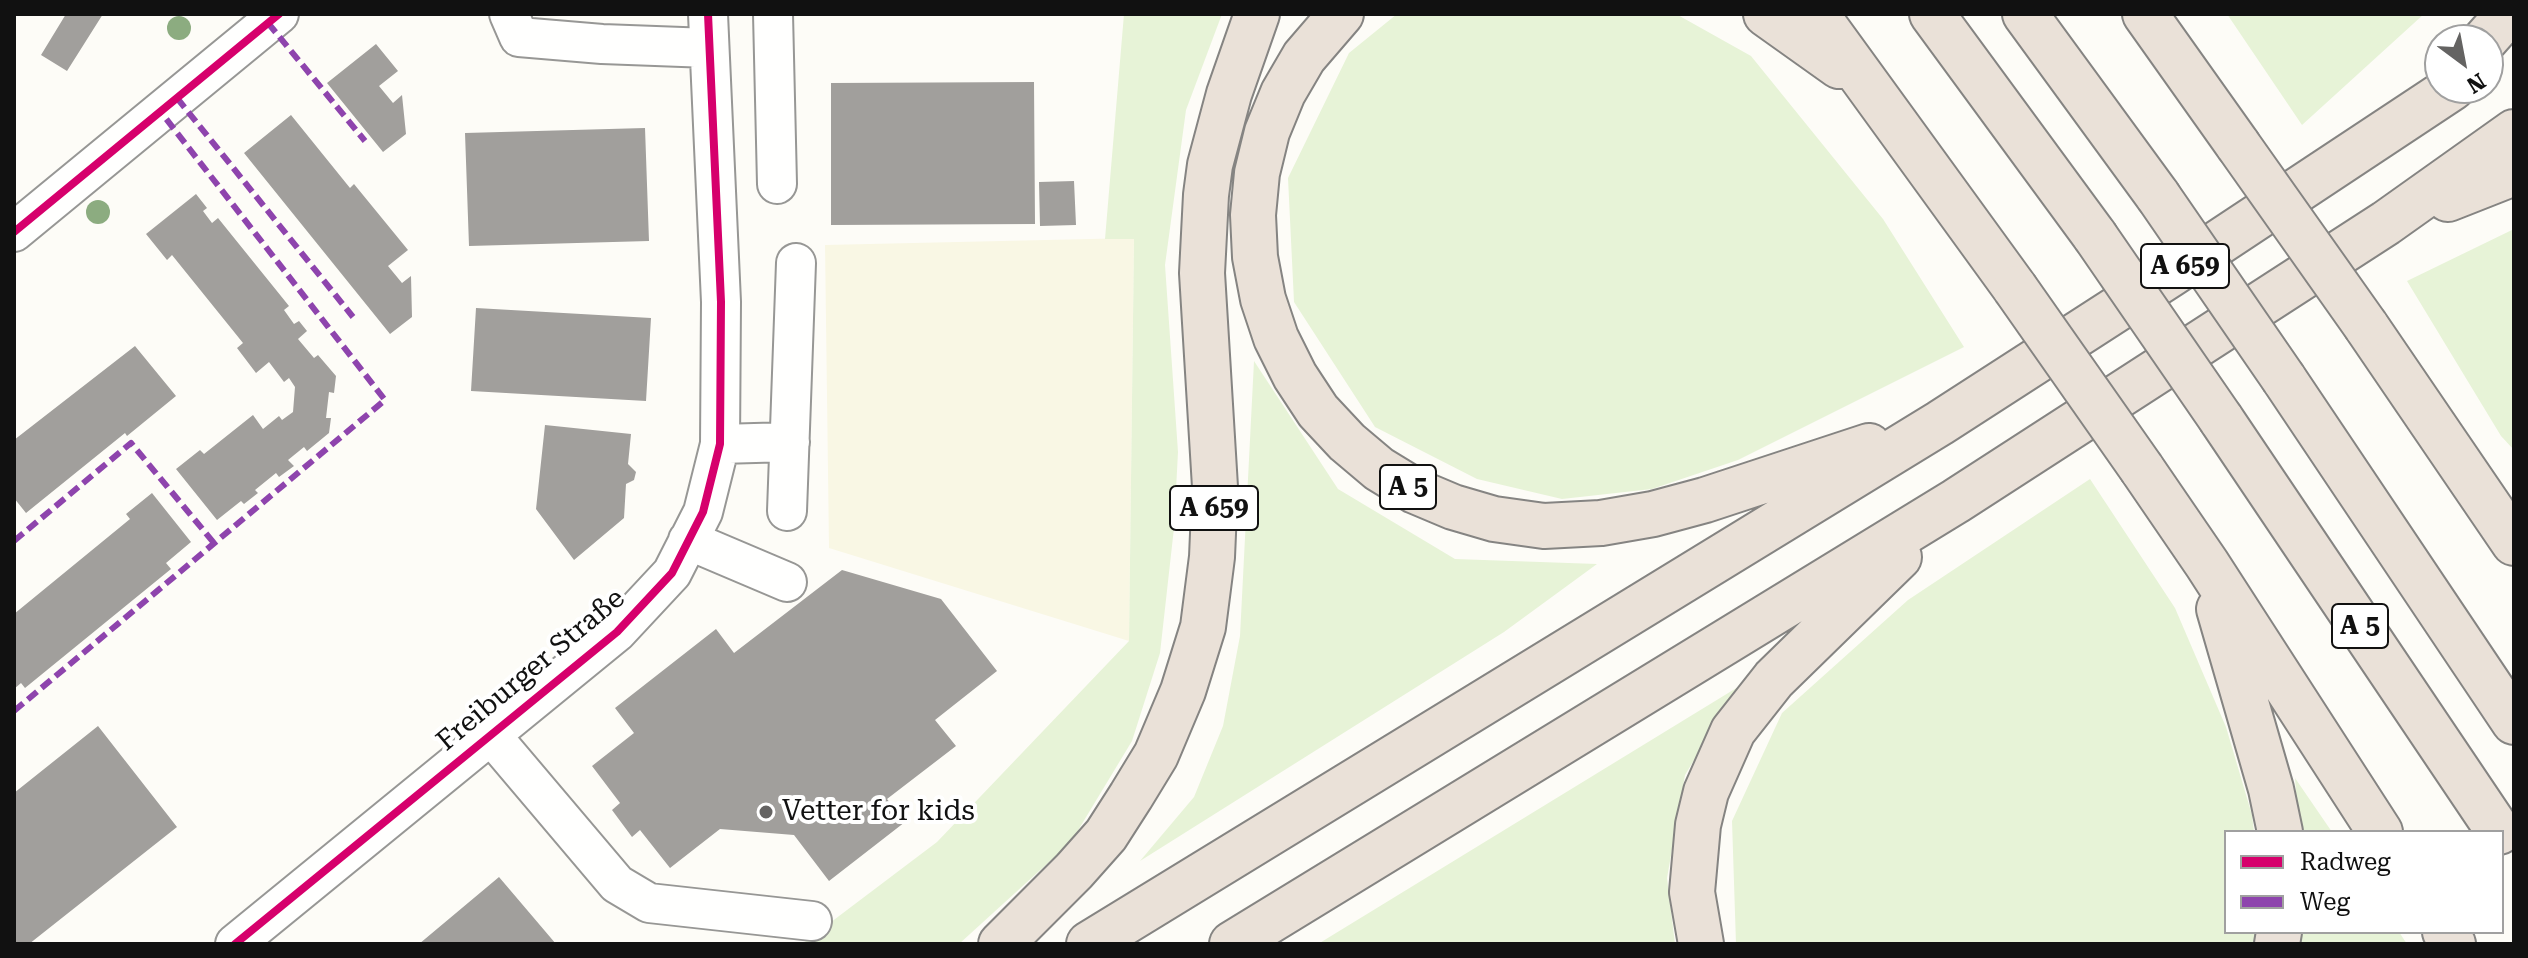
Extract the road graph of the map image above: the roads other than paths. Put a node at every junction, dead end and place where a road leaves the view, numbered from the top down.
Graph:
1 (279, 14) edge
2 (509, 14) edge
3 (773, 14) edge
4 (1257, 14) edge
5 (1341, 14) edge
6 (1766, 14) edge
7 (1816, 14) edge
8 (1932, 14) edge
9 (2025, 14) edge
10 (2145, 14) edge
11 (709, 31) edge
12 (2167, 34) edge
13 (1869, 86) junction
14 (2425, 104) edge
15 (2514, 132) edge
16 (2514, 173) edge
17 (777, 184) dead end
18 (2386, 223) junction
19 (14, 232) edge
20 (796, 263) dead end
21 (1940, 423) junction
22 (790, 442) junction
23 (720, 444) junction
24 (1956, 501) junction
25 (787, 511) dead end
26 (2510, 534) edge
27 (688, 540) junction
28 (2207, 564) junction
29 (787, 582) dead end
30 (2514, 722) edge
31 (490, 734) junction
32 (2280, 830) edge
33 (2379, 830) edge
34 (2497, 830) edge
35 (812, 921) dead end
36 (235, 944) edge
37 (1001, 944) edge
38 (1089, 944) edge
39 (1232, 944) edge
40 (1701, 944) edge

1 - 19 street
2 - 11 street
3 - 17 street
4 - 37 highway, A 659
5 - 21 highway, A 5
6 - 13 highway
7 - 13 highway
8 - 34 highway, A 5, bridge
9 - 30 highway, A 5, bridge
10 - 12 highway
11 - 23 street, Freiburger Straße
12 - 26 highway, bridge
13 - 28 highway, bridge
14 - 21 highway, A 659
15 - 18 highway, A 659
16 - 18 highway
18 - 24 highway, A 659
20 - 22 street
21 - 38 highway, A 659
22 - 23 street
22 - 25 street
23 - 27 street, Freiburger Straße
24 - 39 highway, A 659
24 - 40 highway, A 659
27 - 29 street
27 - 31 street, Freiburger Straße
28 - 32 highway
28 - 33 highway
31 - 35 street
31 - 36 street, Freiburger Straße

